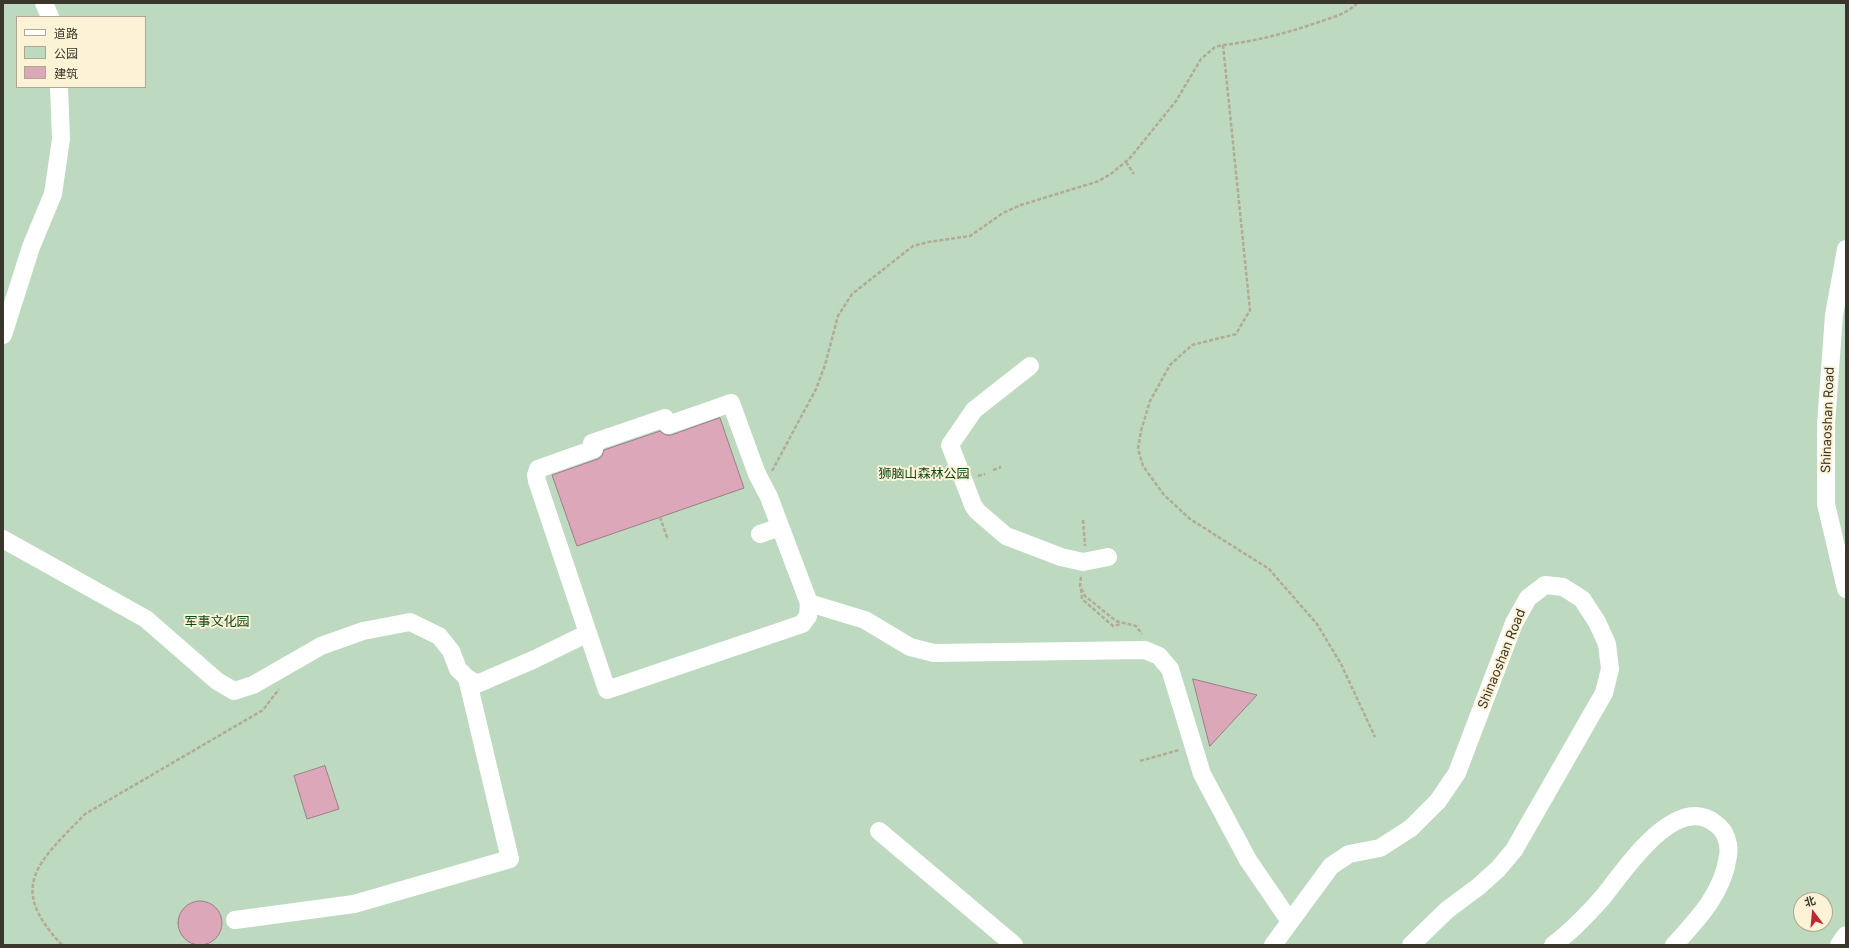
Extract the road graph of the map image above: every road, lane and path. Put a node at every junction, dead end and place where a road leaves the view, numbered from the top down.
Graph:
1 (44, 3) edge
2 (55, 3) edge
3 (1357, 3) edge
4 (50, 16) edge
5 (51, 16) edge
6 (1223, 45) junction
7 (59, 88) edge
8 (1126, 162) junction
9 (1134, 174) dead end
10 (1846, 249) edge
11 (3, 335) edge
12 (1030, 366) dead end
13 (1001, 467) dead end
14 (993, 470) dead end
15 (985, 474) dead end
16 (978, 476) dead end
17 (769, 497) junction
18 (660, 517) dead end
19 (1083, 520) dead end
20 (780, 527) junction
21 (760, 534) dead end
22 (3, 539) edge
23 (668, 540) dead end
24 (1085, 550) dead end
25 (1108, 557) dead end
26 (1080, 586) dead end
27 (1846, 589) edge
28 (1085, 596) dead end
29 (809, 603) junction
30 (1116, 621) dead end
31 (1122, 624) dead end
32 (588, 633) junction
33 (283, 668) junction
34 (467, 678) junction
35 (1375, 737) dead end
36 (1193, 746) junction
37 (1140, 761) dead end
38 (879, 831) dead end
39 (235, 920) dead end
40 (1289, 920) junction
41 (1846, 935) edge
42 (62, 945) edge
43 (1014, 945) edge
44 (1273, 945) edge
45 (1411, 945) edge
46 (1553, 945) edge
47 (1674, 945) edge
48 (1840, 945) edge

1 - 4 street
2 - 5 street
3 - 6 path
6 - 8 path
6 - 35 path
7 - 11 street
8 - 9 path
8 - 17 path
10 - 27 street, Shinaoshan Road
12 - 25 street
13 - 14 path
15 - 16 path
17 - 20 street
17 - 32 street
18 - 23 path
19 - 24 path
20 - 21 street
20 - 29 street
22 - 33 street
26 - 31 path
28 - 30 path
29 - 32 street
29 - 36 street
32 - 34 street
33 - 34 street
33 - 42 path
34 - 39 street
36 - 37 path
36 - 40 street
38 - 43 street
40 - 44 street, Shinaoshan Road
40 - 45 street, Shinaoshan Road
41 - 48 street
46 - 47 street

